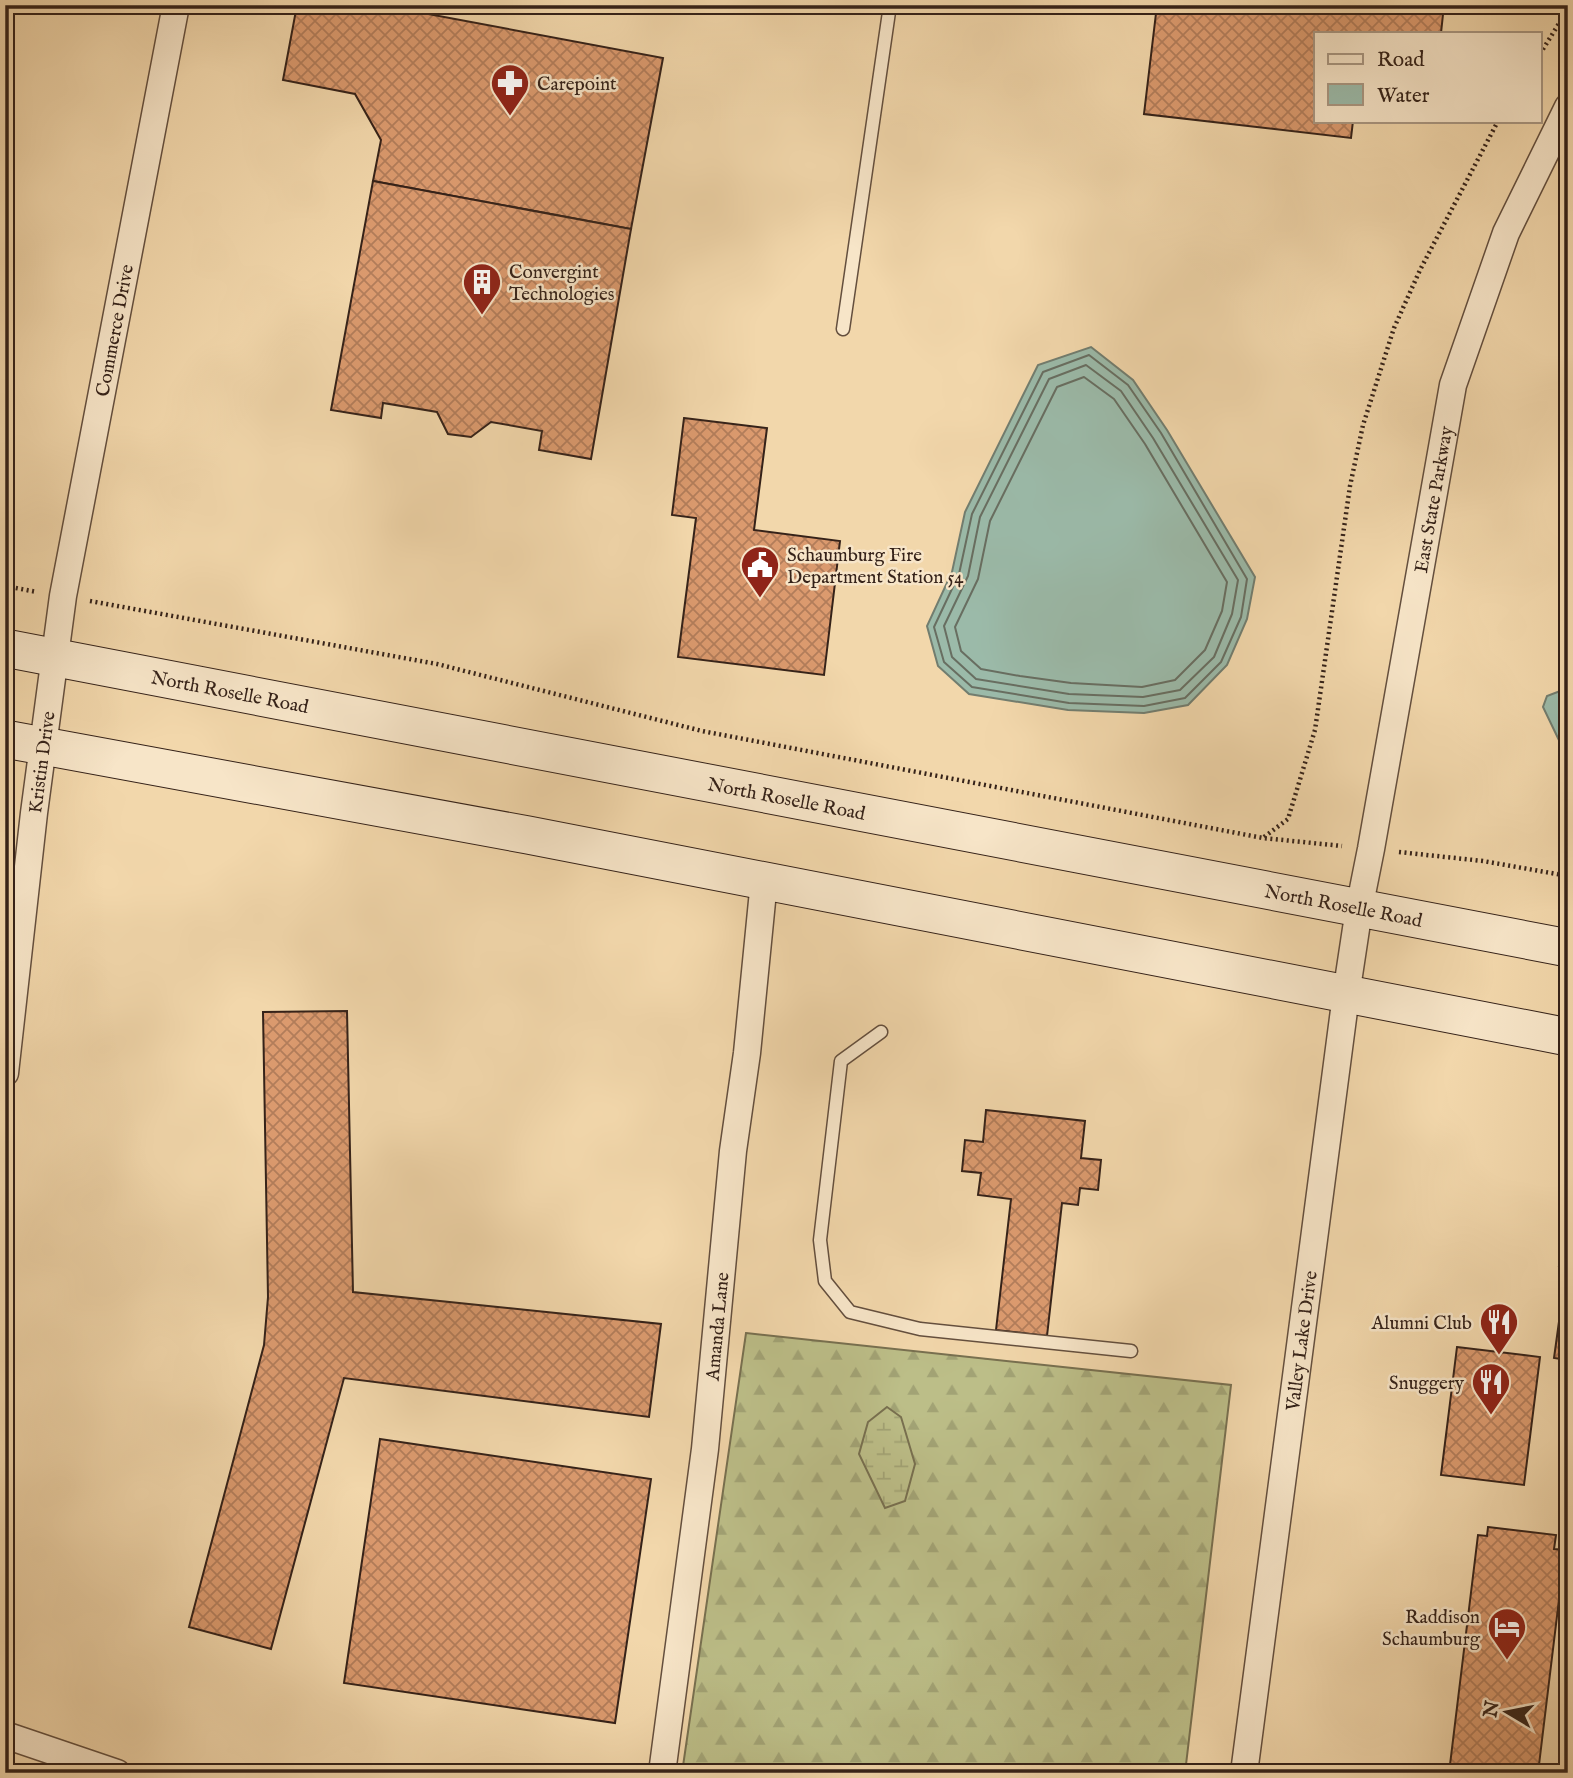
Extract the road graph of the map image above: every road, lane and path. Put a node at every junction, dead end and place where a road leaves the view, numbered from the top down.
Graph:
1 (176, 5) edge
2 (890, 5) edge
3 (1568, 9) edge
4 (1542, 51) edge
5 (1568, 107) edge
6 (1497, 122) edge
7 (843, 328) dead end
8 (170, 615) dead end
9 (5, 648) edge
10 (55, 658) junction
11 (5, 739) edge
12 (43, 746) junction
13 (1483, 861) dead end
14 (1568, 876) edge
15 (764, 881) junction
16 (1359, 909) junction
17 (1568, 948) edge
18 (1346, 995) junction
19 (881, 1032) dead end
20 (1568, 1037) edge
21 (5, 1073) edge
22 (1131, 1351) dead end
23 (5, 1735) edge
24 (117, 1773) edge
25 (662, 1773) edge
26 (1244, 1773) edge

1 - 10 street, Commerce Drive
2 - 7 lane
3 - 4 path
5 - 16 street, East State Parkway
6 - 8 path
9 - 10 main road, North Roselle Road
10 - 12 street, Kristin Drive
10 - 16 main road, North Roselle Road
11 - 12 main road
12 - 15 main road
12 - 21 street, Kristin Drive
13 - 14 path
15 - 18 main road
15 - 25 street, Amanda Lane
16 - 17 main road, North Roselle Road
16 - 18 street, Valley Lake Drive
18 - 20 main road
18 - 26 street, Valley Lake Drive
19 - 22 lane
23 - 24 street

